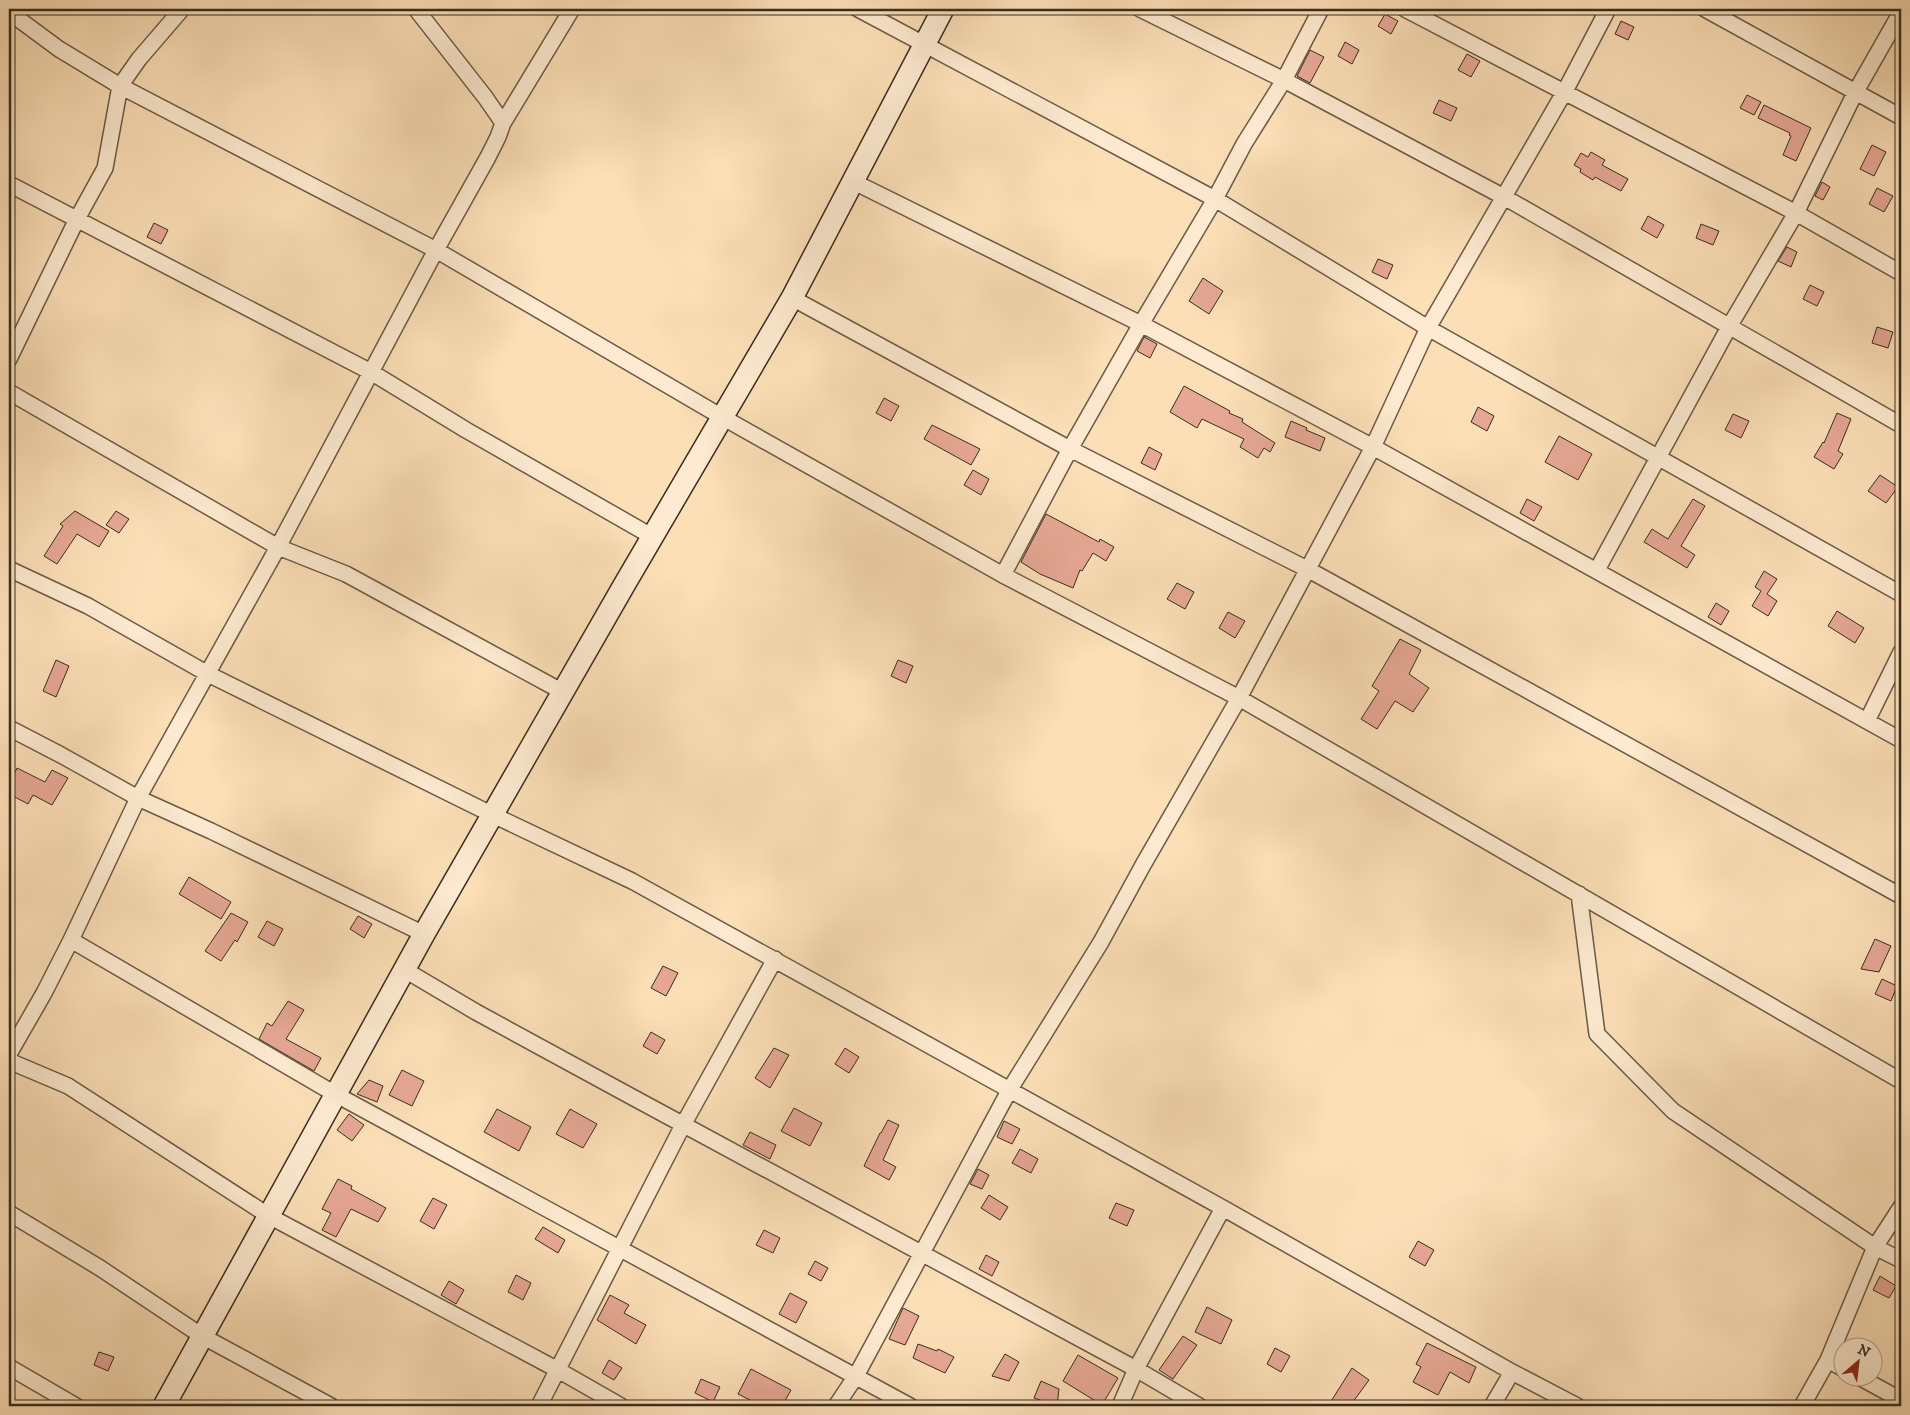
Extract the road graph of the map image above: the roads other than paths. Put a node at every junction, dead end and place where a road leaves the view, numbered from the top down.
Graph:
1 (10, 9) edge
2 (182, 9) edge
3 (416, 9) edge
4 (572, 9) edge
5 (858, 9) edge
6 (943, 9) edge
7 (1140, 9) edge
8 (1321, 9) edge
9 (1405, 9) edge
10 (1608, 9) edge
11 (1705, 9) edge
12 (1901, 12) edge
13 (924, 44) junction
14 (1284, 80) junction
15 (120, 86) junction
16 (1565, 91) junction
17 (1855, 93) junction
18 (1901, 118) edge
19 (503, 123) junction
20 (854, 182) junction
21 (9, 184) edge
22 (1504, 197) junction
23 (1215, 199) junction
24 (1796, 213) junction
25 (77, 219) junction
26 (436, 250) junction
27 (1901, 273) edge
28 (792, 298) junction
29 (1141, 324) junction
30 (1428, 328) junction
31 (1729, 328) junction
32 (9, 359) edge
33 (371, 372) junction
34 (9, 392) edge
35 (722, 417) junction
36 (1901, 425) edge
37 (1373, 447) junction
38 (1070, 449) junction
39 (1659, 459) junction
40 (653, 537) junction
41 (278, 547) junction
42 (9, 570) edge
43 (1309, 570) junction
44 (1597, 570) junction
45 (1003, 575) junction
46 (1901, 594) edge
47 (1901, 652) edge
48 (208, 674) junction
49 (563, 692) junction
50 (1239, 698) junction
51 (1867, 721) junction
52 (9, 728) edge
53 (1901, 740) edge
54 (138, 798) junction
55 (493, 814) junction
56 (1579, 894) junction
57 (1901, 896) edge
58 (424, 934) junction
59 (71, 940) junction
60 (775, 959) junction
61 (405, 970) junction
62 (9, 1054) edge
63 (9, 1061) edge
64 (1901, 1081) edge
65 (1010, 1089) junction
66 (335, 1094) junction
67 (684, 1125) junction
68 (1901, 1207) edge
69 (1223, 1208) junction
70 (9, 1213) edge
71 (269, 1216) junction
72 (1875, 1247) junction
73 (620, 1248) junction
74 (922, 1252) junction
75 (1901, 1260) edge
76 (202, 1336) junction
77 (1828, 1360) junction
78 (1832, 1362) edge
79 (9, 1367) edge
80 (1136, 1368) junction
81 (558, 1370) junction
82 (1512, 1372) junction
83 (856, 1376) junction
84 (1879, 1388) edge
85 (1901, 1400) edge
86 (76, 1406) edge
87 (164, 1406) edge
88 (331, 1406) edge
89 (539, 1406) edge
90 (621, 1406) edge
91 (836, 1406) edge
92 (910, 1406) edge
93 (1120, 1406) edge
94 (1199, 1406) edge
95 (1492, 1406) edge
96 (1577, 1406) edge
97 (1802, 1406) edge

1 - 15 street
2 - 15 street
3 - 19 street
4 - 19 street
5 - 13 street
6 - 13 street
7 - 14 street
8 - 14 street
9 - 16 street
10 - 16 street
11 - 17 street
12 - 17 street
13 - 20 street
13 - 23 street
14 - 22 street
14 - 23 street
15 - 25 street
15 - 26 street
16 - 22 street
16 - 24 street
17 - 18 street
17 - 24 street
19 - 26 street
20 - 28 street
20 - 29 street
21 - 25 street
22 - 30 street
22 - 31 street
23 - 29 street
23 - 30 street
24 - 27 street
24 - 31 street
25 - 32 street
25 - 33 street
26 - 33 street
26 - 35 street
28 - 35 street
28 - 38 street
29 - 37 street
29 - 38 street
30 - 37 street
30 - 39 street
31 - 36 street
31 - 39 street
33 - 40 street
33 - 41 street
34 - 41 street
35 - 40 street
35 - 45 street
37 - 43 street
37 - 44 street
38 - 43 street
38 - 45 street
39 - 44 street
39 - 46 street
40 - 49 street
41 - 48 street
41 - 49 street
42 - 48 street
43 - 50 street
43 - 57 street
44 - 51 street
45 - 50 street
47 - 51 street
48 - 54 street
48 - 55 street
49 - 55 street
50 - 56 street
50 - 65 street
51 - 53 street
52 - 54 street
54 - 58 street
54 - 59 street
55 - 58 street
55 - 60 street
56 - 64 street
56 - 72 street
58 - 61 street
59 - 62 street
59 - 66 street
60 - 65 street
60 - 67 street
61 - 66 street
61 - 67 street
63 - 71 street
65 - 69 street
65 - 74 street
66 - 71 street
66 - 73 street
67 - 73 street
67 - 74 street
68 - 72 street
69 - 80 street
69 - 82 street
70 - 76 street
71 - 76 street
71 - 81 street
72 - 75 street
72 - 77 street
73 - 81 street
73 - 83 street
74 - 80 street
74 - 83 street
76 - 87 street
76 - 88 street
77 - 78 street
77 - 97 street
79 - 86 street
80 - 93 street
80 - 94 street
81 - 89 street
81 - 90 street
82 - 95 street
82 - 96 street
83 - 91 street
83 - 92 street
84 - 85 street

